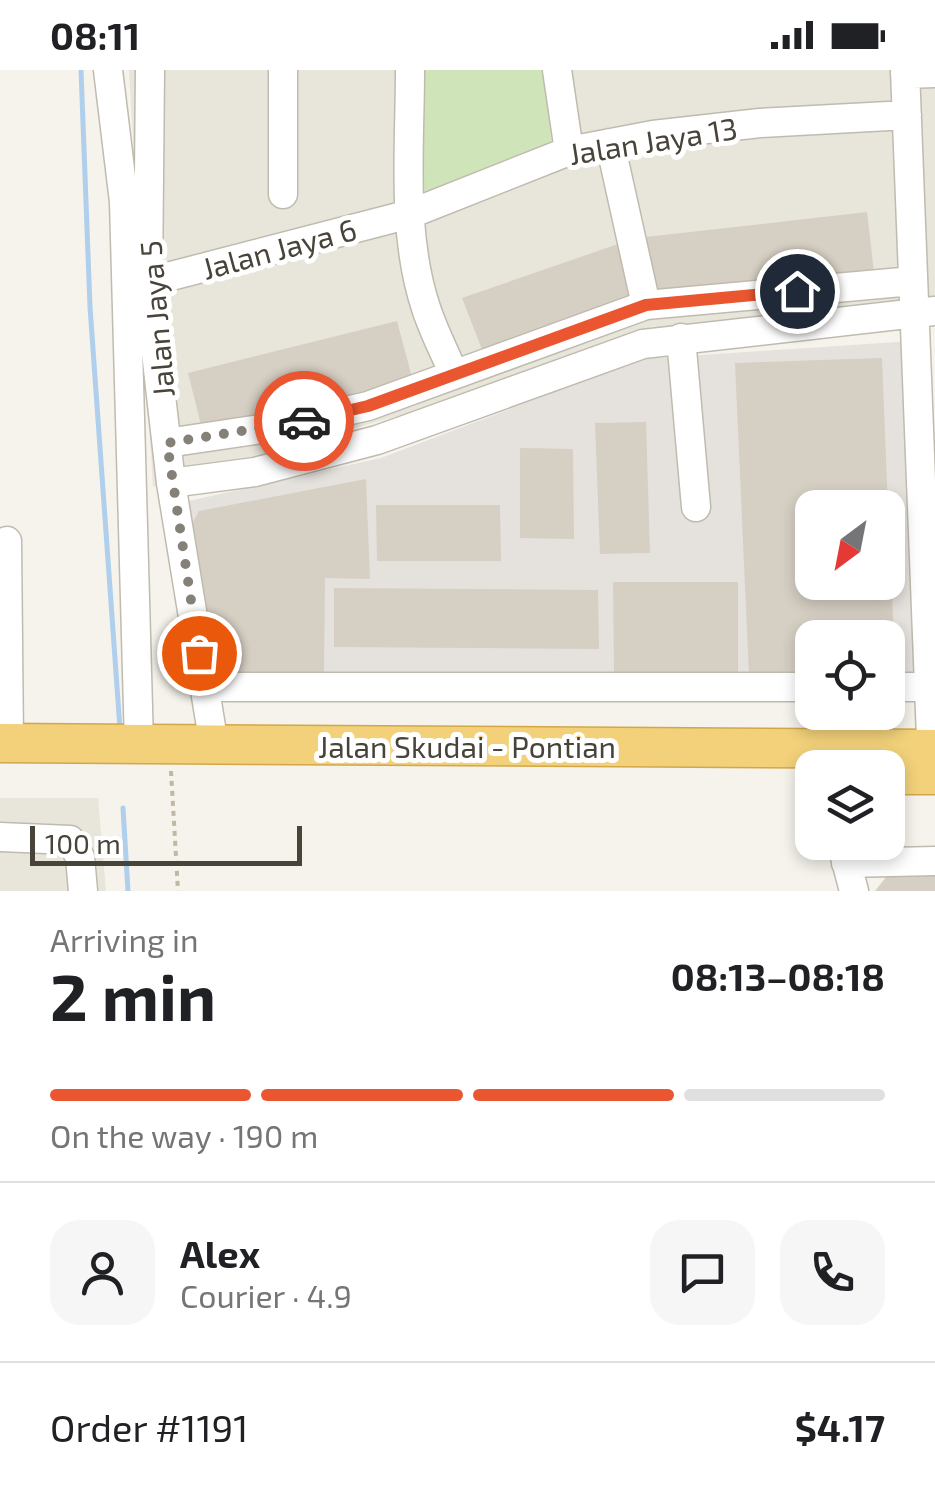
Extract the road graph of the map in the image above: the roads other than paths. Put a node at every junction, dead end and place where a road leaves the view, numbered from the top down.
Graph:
1 (108, 70) edge
2 (150, 70) edge
3 (283, 70) edge
4 (410, 70) edge
5 (558, 70) edge
6 (905, 72) edge
7 (935, 73) edge
8 (906, 115) junction
9 (610, 143) junction
10 (568, 151) junction
11 (283, 194) dead end
12 (410, 214) junction
13 (923, 228) edge
14 (913, 280) junction
15 (148, 282) junction
16 (646, 305) junction
17 (925, 311) edge
18 (681, 338) junction
19 (453, 372) junction
20 (167, 443) junction
21 (171, 483) junction
22 (696, 508) dead end
23 (8, 541) dead end
24 (204, 687) junction
25 (795, 687) edge
26 (905, 687) edge
27 (930, 687) junction
28 (140, 744) junction
29 (214, 744) junction
30 (3, 751) edge
31 (795, 762) edge
32 (905, 762) edge
33 (934, 762) edge
34 (795, 763) edge
35 (905, 770) edge
36 (0, 837) edge
37 (905, 858) edge
38 (846, 860) edge
39 (935, 860) edge
40 (83, 891) edge
41 (854, 891) edge

1 - 28 street
2 - 15 street, Jalan Jaya 5
3 - 11 street
4 - 12 street
5 - 10 street
6 - 7 street
6 - 8 street
8 - 9 street, Jalan Jaya 13
8 - 13 street
9 - 10 street, Jalan Jaya 13
9 - 16 street
10 - 12 street, Jalan Jaya 13
12 - 15 street, Jalan Jaya 6
12 - 19 street
13 - 14 street
14 - 16 street
14 - 17 street
15 - 20 street, Jalan Jaya 5
16 - 19 street
17 - 18 street
17 - 27 street
18 - 21 street
18 - 22 street
19 - 20 street
20 - 21 street, Jalan Jaya 5
21 - 24 street, Jalan Jaya 5
23 - 30 street
24 - 25 street
24 - 29 street, Jalan Jaya 5
26 - 27 street
27 - 33 street
28 - 29 highway, Jalan Skudai - Pontian
28 - 30 highway, Jalan Skudai - Pontian
29 - 31 highway, Jalan Skudai - Pontian
30 - 34 highway, Jalan Skudai - Pontian
32 - 33 highway, Jalan Skudai - Pontian
33 - 35 highway
36 - 40 street
37 - 39 street
38 - 41 street

